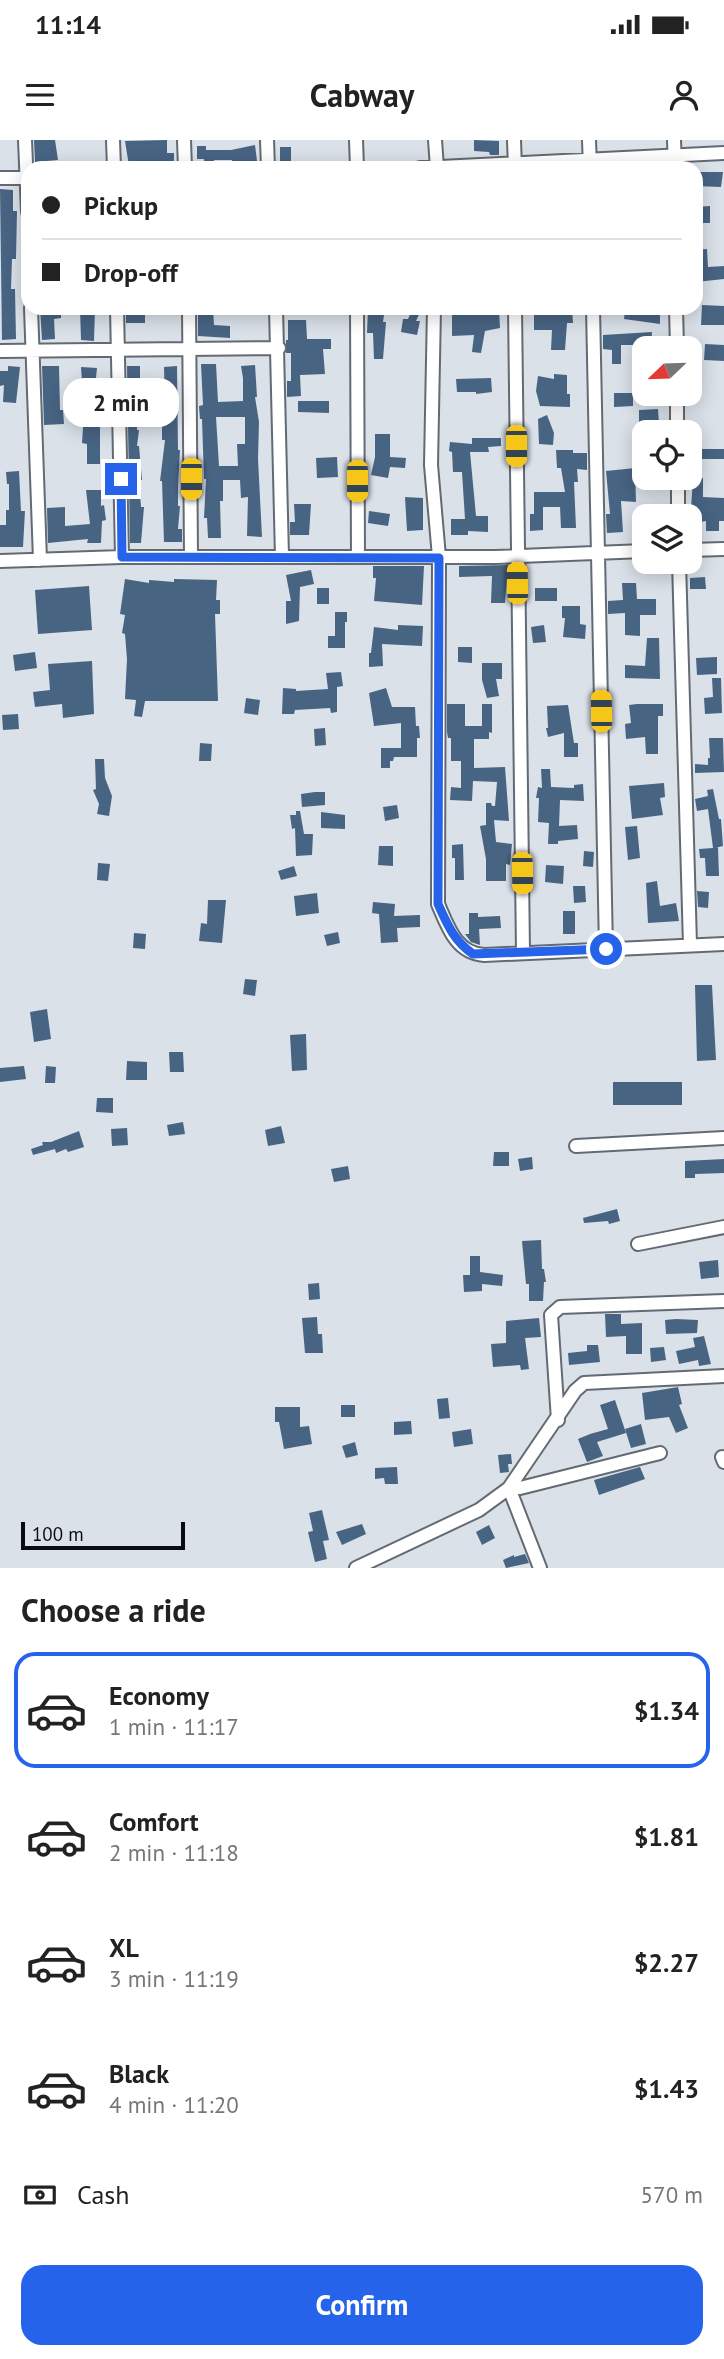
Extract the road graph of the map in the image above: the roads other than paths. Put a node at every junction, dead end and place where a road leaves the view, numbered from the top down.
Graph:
1 (25, 140) edge
2 (113, 140) edge
3 (184, 140) edge
4 (267, 140) edge
5 (356, 140) edge
6 (435, 140) edge
7 (514, 140) edge
8 (589, 140) edge
9 (674, 140) edge
10 (724, 153) edge
11 (27, 161) edge
12 (114, 161) edge
13 (185, 161) edge
14 (268, 161) edge
15 (357, 161) edge
16 (436, 161) edge
17 (514, 161) edge
18 (590, 161) edge
19 (675, 161) edge
20 (680, 161) edge
21 (0, 178) edge
22 (21, 178) edge
23 (31, 315) edge
24 (117, 315) edge
25 (189, 315) edge
26 (277, 315) edge
27 (357, 315) edge
28 (435, 315) edge
29 (515, 315) edge
30 (593, 315) edge
31 (676, 315) edge
32 (677, 336) edge
33 (191, 348) junction
34 (279, 348) junction
35 (118, 349) junction
36 (32, 350) junction
37 (0, 351) edge
38 (724, 549) edge
39 (702, 550) edge
40 (632, 551) edge
41 (598, 552) junction
42 (517, 556) junction
43 (122, 557) junction
44 (191, 557) junction
45 (282, 557) junction
46 (358, 557) junction
47 (439, 558) junction
48 (40, 560) junction
49 (0, 561) edge
50 (679, 574) edge
51 (724, 944) edge
52 (690, 945) junction
53 (606, 949) junction
54 (523, 952) junction
55 (724, 1138) edge
56 (576, 1146) dead end
57 (724, 1227) edge
58 (638, 1244) dead end
59 (724, 1301) edge
60 (724, 1376) edge
61 (558, 1420) junction
62 (660, 1453) dead end
63 (509, 1488) junction
64 (356, 1568) edge
65 (540, 1568) edge

1 - 11 street
2 - 12 street
3 - 13 street
4 - 14 street
5 - 15 street
6 - 16 street
7 - 17 street
8 - 18 street
9 - 19 street
10 - 20 street
21 - 22 street
23 - 36 street
24 - 35 street
25 - 33 street
26 - 34 street
27 - 46 street
28 - 47 street
29 - 42 street
30 - 41 street
31 - 32 street
33 - 34 street
33 - 35 street
33 - 44 street
34 - 45 street
35 - 36 street
35 - 43 street
36 - 37 street
36 - 48 street
38 - 39 street
40 - 41 street
41 - 42 street
41 - 53 street
42 - 47 street
42 - 54 street
43 - 44 street
43 - 48 street
44 - 45 street
45 - 46 street
46 - 47 street
47 - 54 street
48 - 49 street
50 - 52 street
51 - 52 street
52 - 53 street
53 - 54 street
55 - 56 street
57 - 58 street
59 - 61 street
60 - 61 street
61 - 63 street
62 - 63 street
63 - 64 street
63 - 65 street

